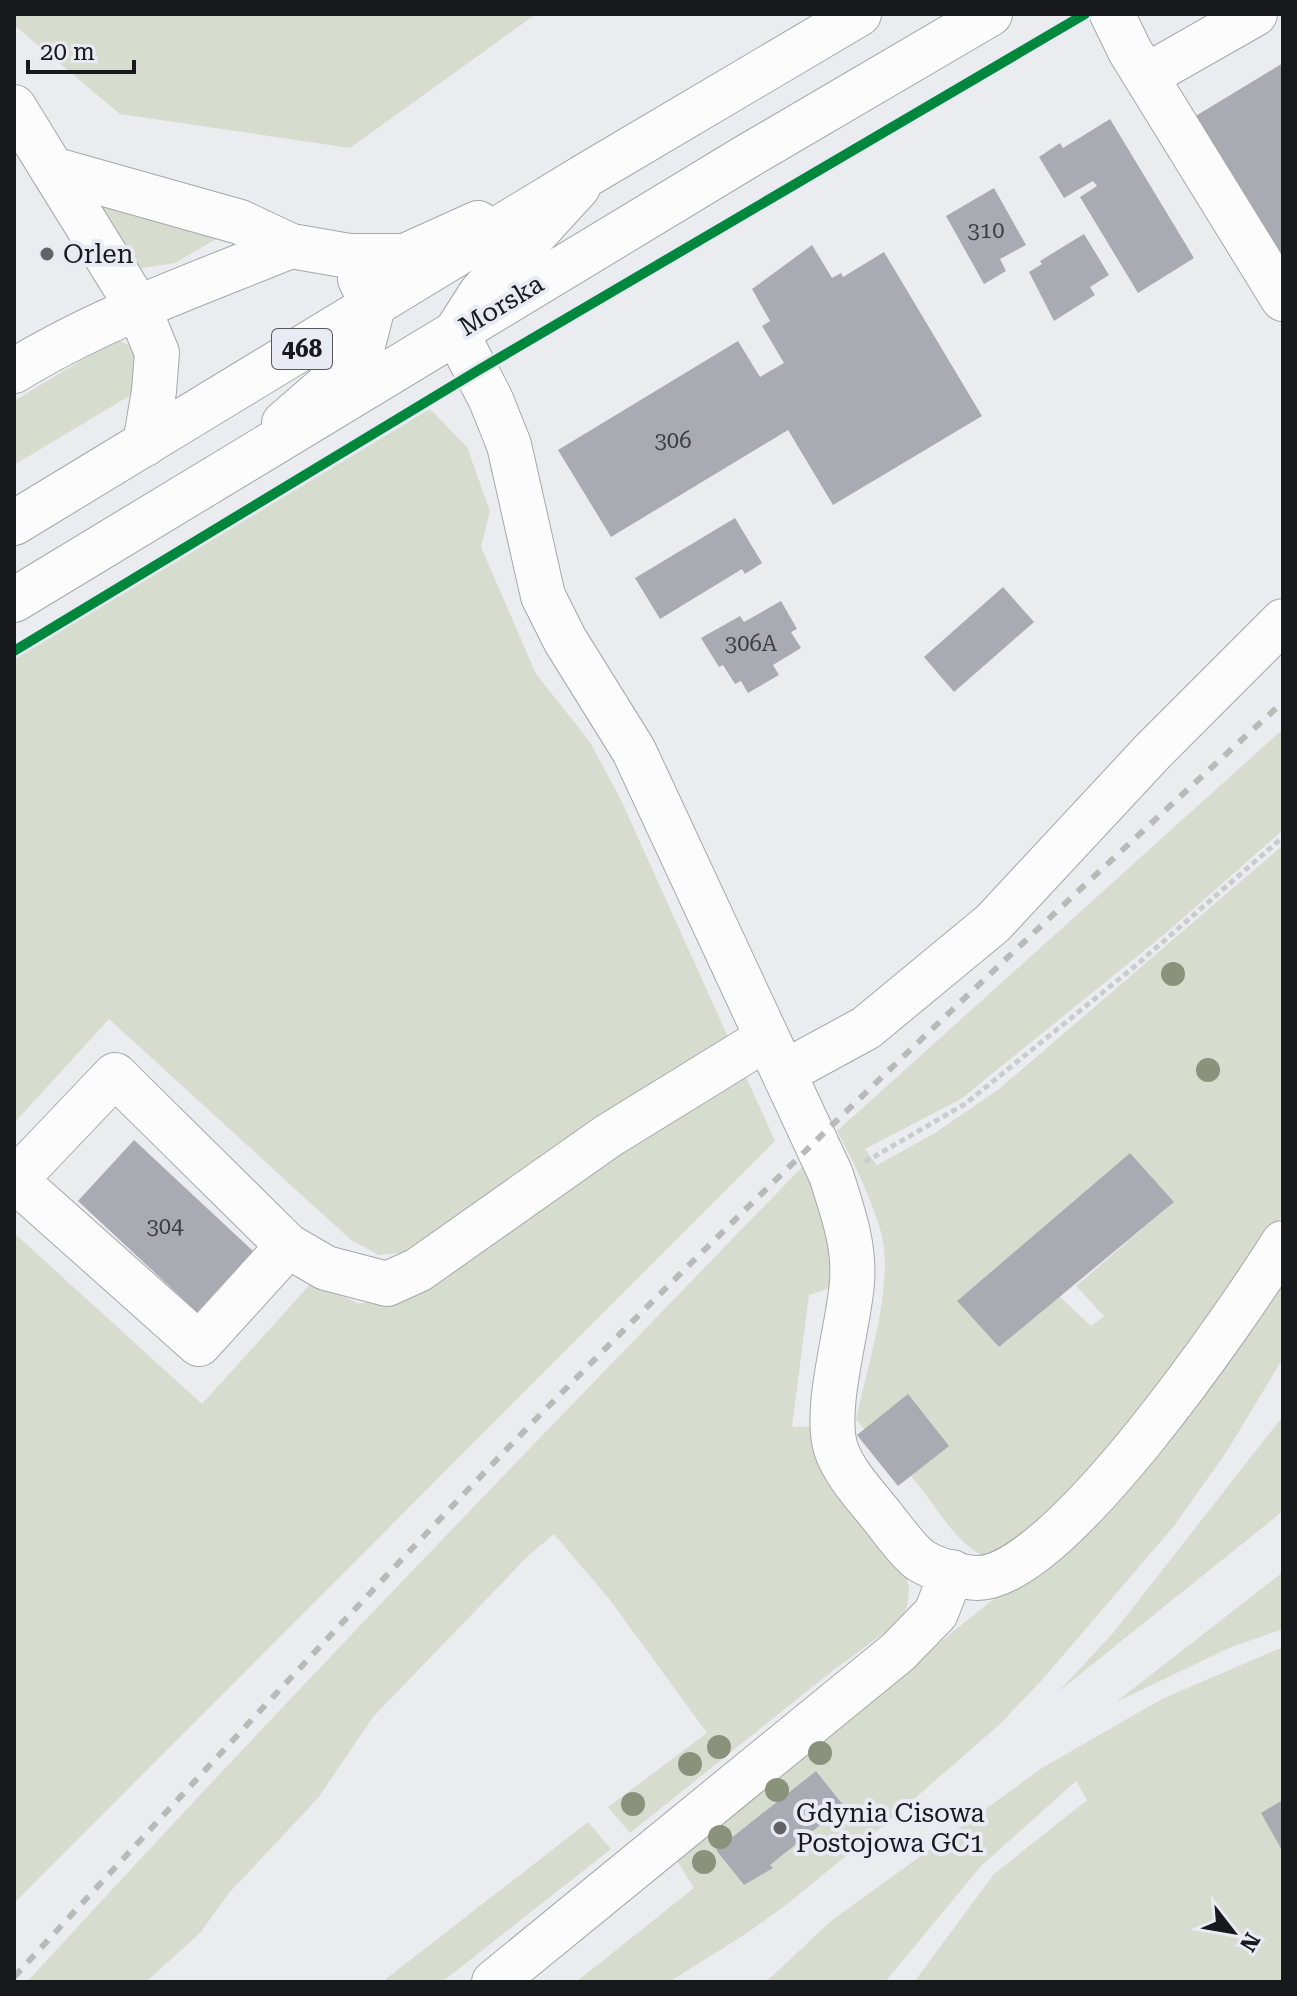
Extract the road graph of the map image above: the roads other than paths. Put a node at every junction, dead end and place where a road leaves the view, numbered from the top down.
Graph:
1 (859, 14) edge
2 (990, 14) edge
3 (1112, 14) edge
4 (1255, 14) edge
5 (1146, 76) junction
6 (14, 107) edge
7 (52, 169) junction
8 (590, 173) junction
9 (291, 246) junction
10 (349, 256) junction
11 (1283, 299) edge
12 (373, 306) junction
13 (139, 309) junction
14 (456, 332) junction
15 (14, 371) edge
16 (145, 444) junction
17 (234, 466) junction
18 (14, 523) edge
19 (14, 600) edge
20 (1283, 621) edge
21 (776, 1055) junction
22 (1283, 1243) edge
23 (288, 1246) junction
24 (952, 1572) junction
25 (494, 1982) edge

1 - 8 main road, 468
2 - 14 main road, Morska / 468
3 - 5 main road
4 - 5 main road
5 - 11 main road
6 - 7 main road
7 - 9 main road
7 - 13 main road
8 - 10 main road
8 - 12 main road, 468
8 - 14 main road
9 - 10 main road
9 - 13 main road
10 - 12 main road
12 - 16 main road, 468
12 - 17 main road
13 - 15 main road
13 - 16 main road
14 - 17 main road, Morska / 468
14 - 21 main road
16 - 18 main road, 468
17 - 19 main road, Morska / 468
20 - 21 main road
21 - 23 main road
21 - 24 main road
22 - 24 main road
23 - 23 main road
24 - 25 main road

